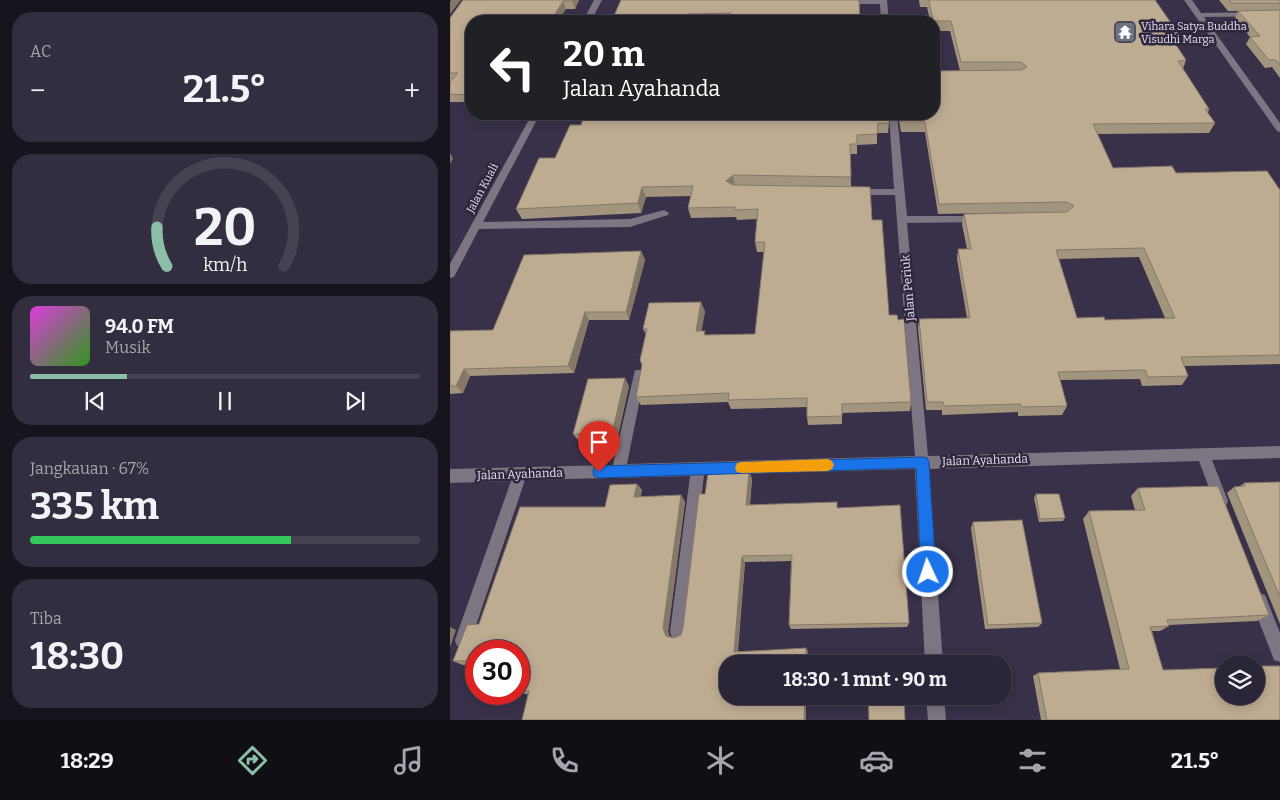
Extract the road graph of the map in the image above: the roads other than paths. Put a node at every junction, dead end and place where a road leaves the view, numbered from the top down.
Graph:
1 (598, 0) edge
2 (1188, 0) edge
3 (883, 1) edge
4 (837, 2) edge
5 (1280, 14) edge
6 (589, 15) edge
7 (884, 15) edge
8 (1199, 15) junction
9 (533, 120) edge
10 (894, 120) edge
11 (1280, 129) edge
12 (842, 192) edge
13 (900, 192) junction
14 (664, 214) dead end
15 (988, 218) edge
16 (903, 220) junction
17 (476, 226) junction
18 (450, 274) edge
19 (639, 374) edge
20 (1280, 452) edge
21 (1203, 454) junction
22 (922, 462) junction
23 (698, 469) junction
24 (619, 471) junction
25 (520, 474) junction
26 (450, 476) edge
27 (1227, 518) edge
28 (1255, 591) edge
29 (678, 632) dead end
30 (1280, 654) edge
31 (933, 655) edge
32 (457, 657) edge
33 (936, 705) edge
34 (937, 720) edge

1 - 6 street
2 - 8 street
3 - 4 street
3 - 7 street
5 - 8 street
8 - 11 street
9 - 17 street, Jalan Kuali
10 - 13 street, Jalan Periuk
12 - 13 street
13 - 16 street, Jalan Periuk
14 - 17 street
15 - 16 street
16 - 22 street, Jalan Periuk
17 - 18 street, Jalan Kuali
19 - 24 street
20 - 21 street, Jalan Ayahanda
21 - 22 street, Jalan Ayahanda
21 - 27 street
22 - 23 street, Jalan Ayahanda
22 - 31 street, Jalan Periuk
23 - 24 street, Jalan Ayahanda
23 - 29 street
24 - 25 street, Jalan Ayahanda
25 - 26 street, Jalan Ayahanda
25 - 32 street
28 - 30 street
33 - 34 street

